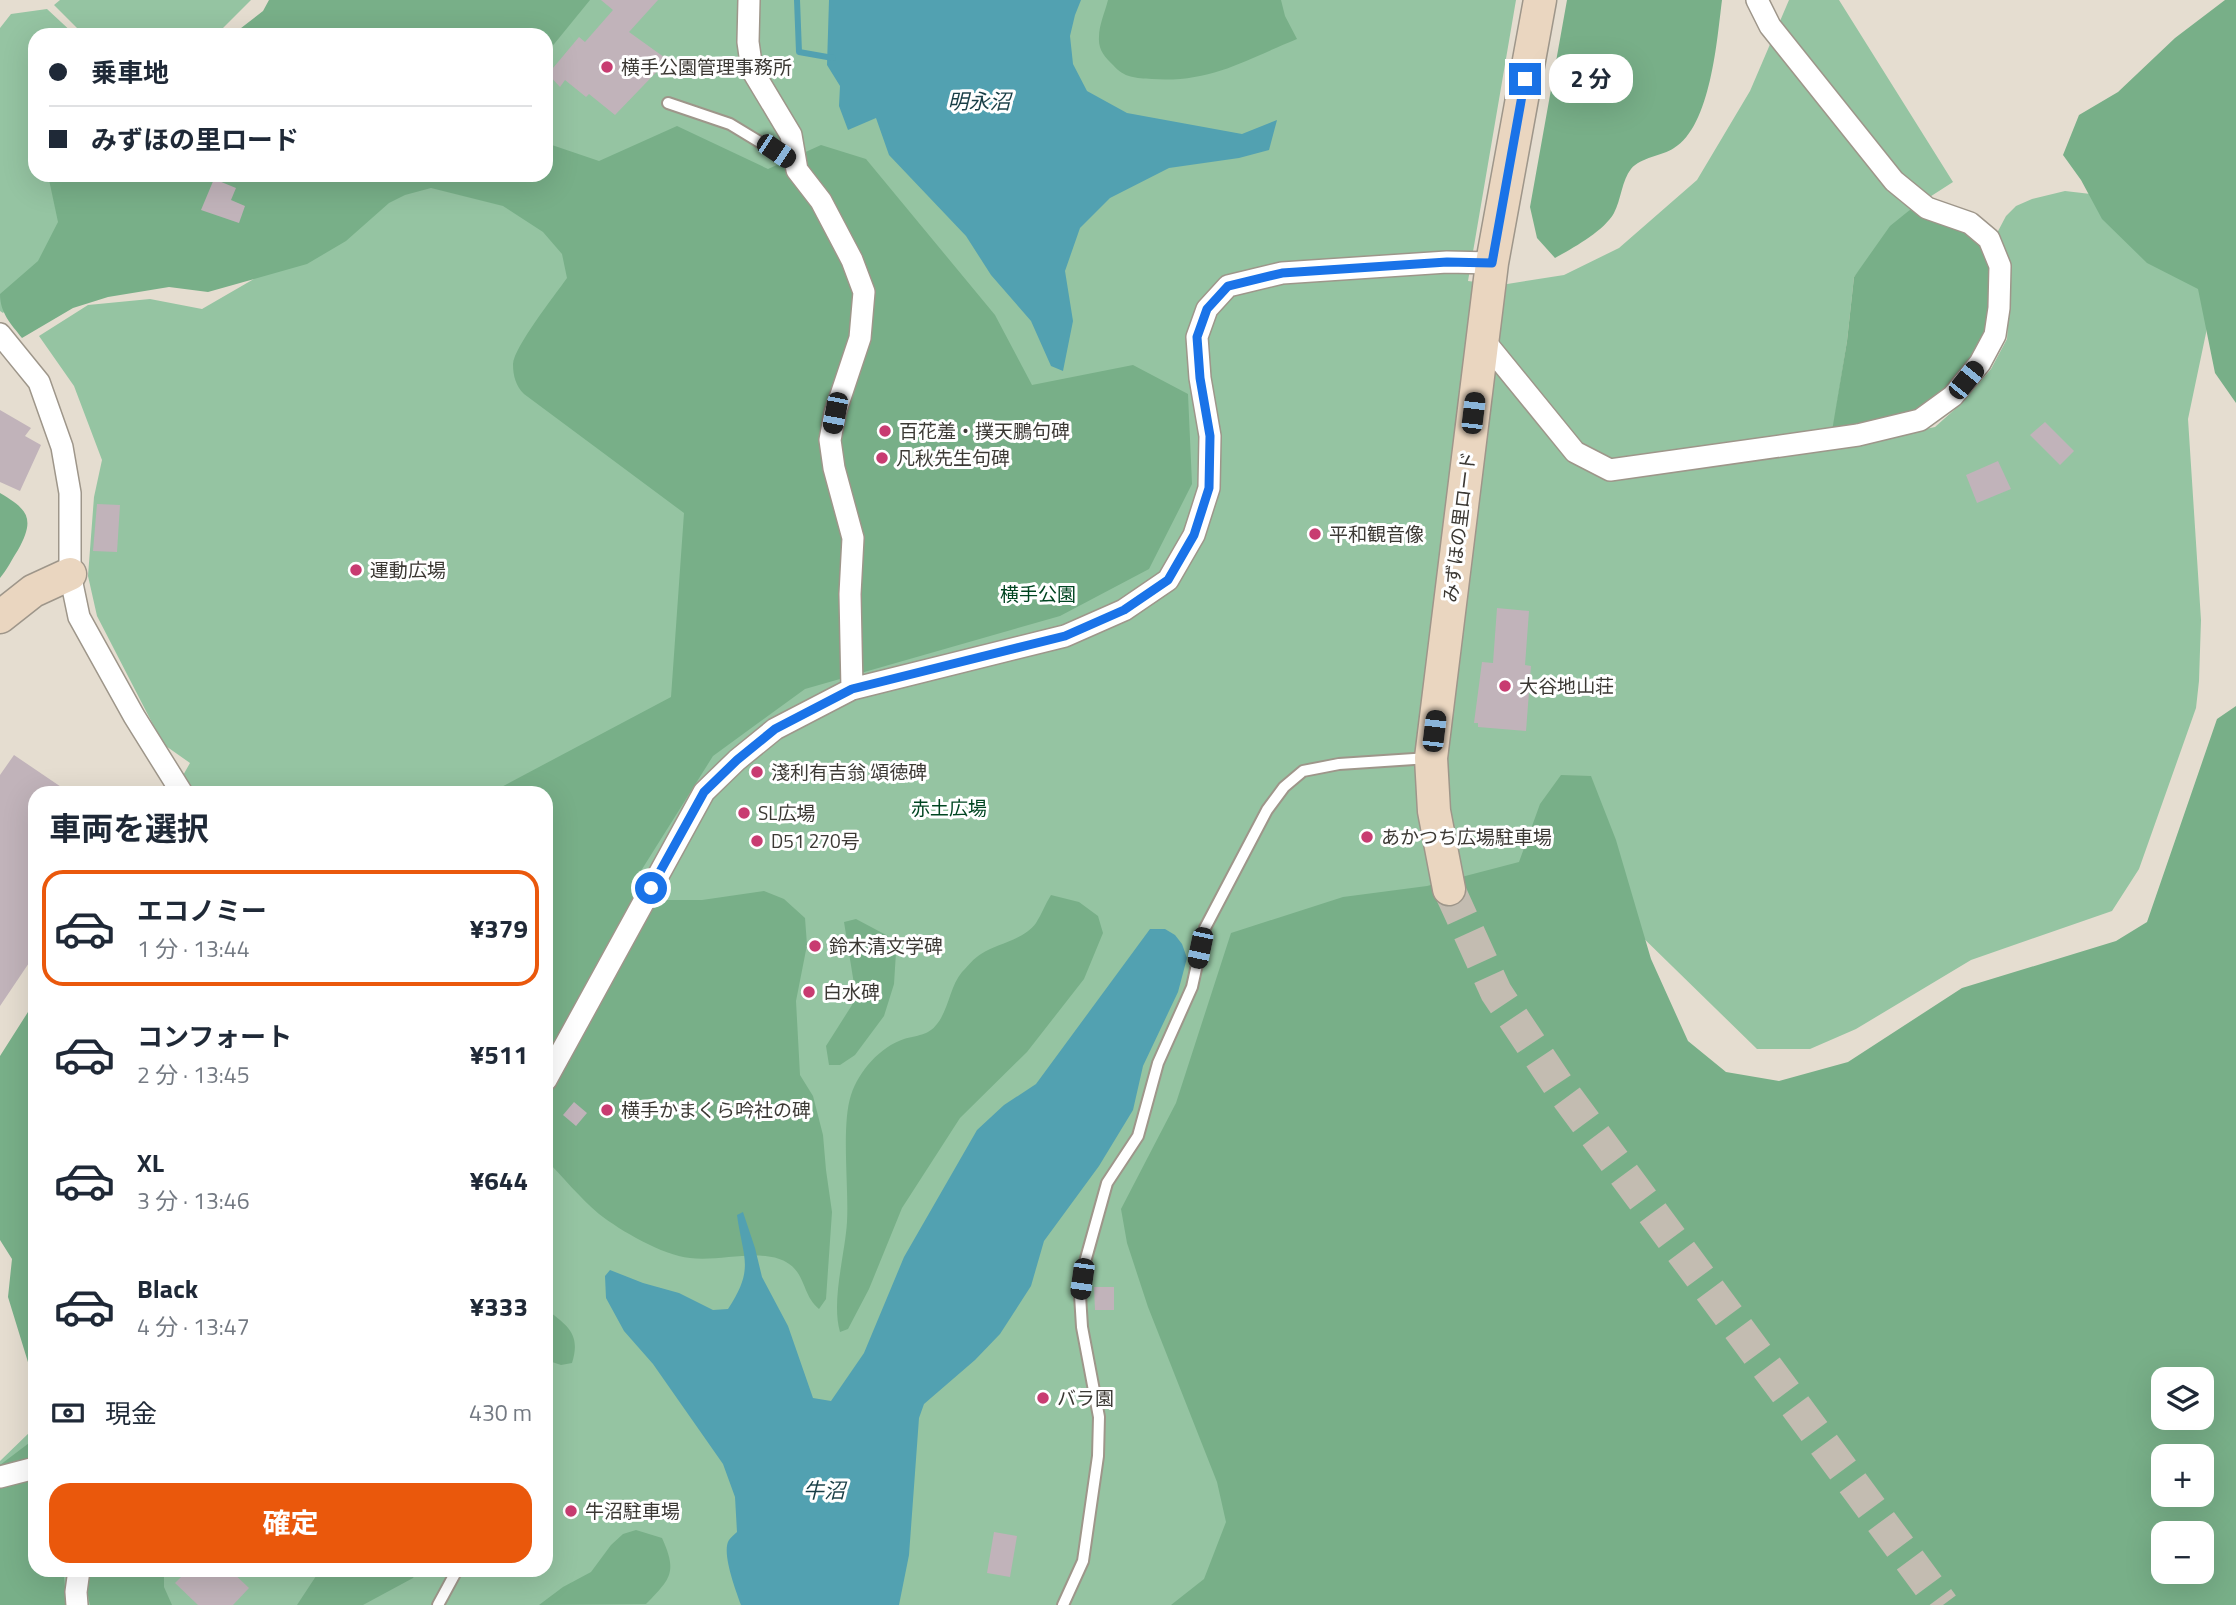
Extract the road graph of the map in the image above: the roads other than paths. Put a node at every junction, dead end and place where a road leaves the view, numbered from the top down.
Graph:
1 (749, 0) edge
2 (1540, 0) edge
3 (1757, 0) edge
4 (668, 103) dead end
5 (796, 164) junction
6 (1492, 263) junction
7 (0, 334) edge
8 (1482, 338) junction
9 (70, 574) junction
10 (0, 617) edge
11 (852, 689) junction
12 (1431, 758) junction
13 (178, 786) edge
14 (1449, 889) tunnel mouth
15 (553, 1067) edge
16 (28, 1470) edge
17 (0, 1476) edge
18 (78, 1577) edge
19 (453, 1577) edge
20 (77, 1605) edge
21 (438, 1605) edge
22 (1063, 1605) edge

1 - 5 street
2 - 6 street, みずほの里ロード
3 - 8 street
4 - 5 lane
5 - 11 street
6 - 8 street, みずほの里ロード
6 - 11 street
7 - 9 street
8 - 12 street, みずほの里ロード
9 - 10 street
9 - 13 street
11 - 15 street
12 - 14 street, みずほの里ロード
12 - 22 lane
16 - 17 street
18 - 20 street
19 - 21 lane

